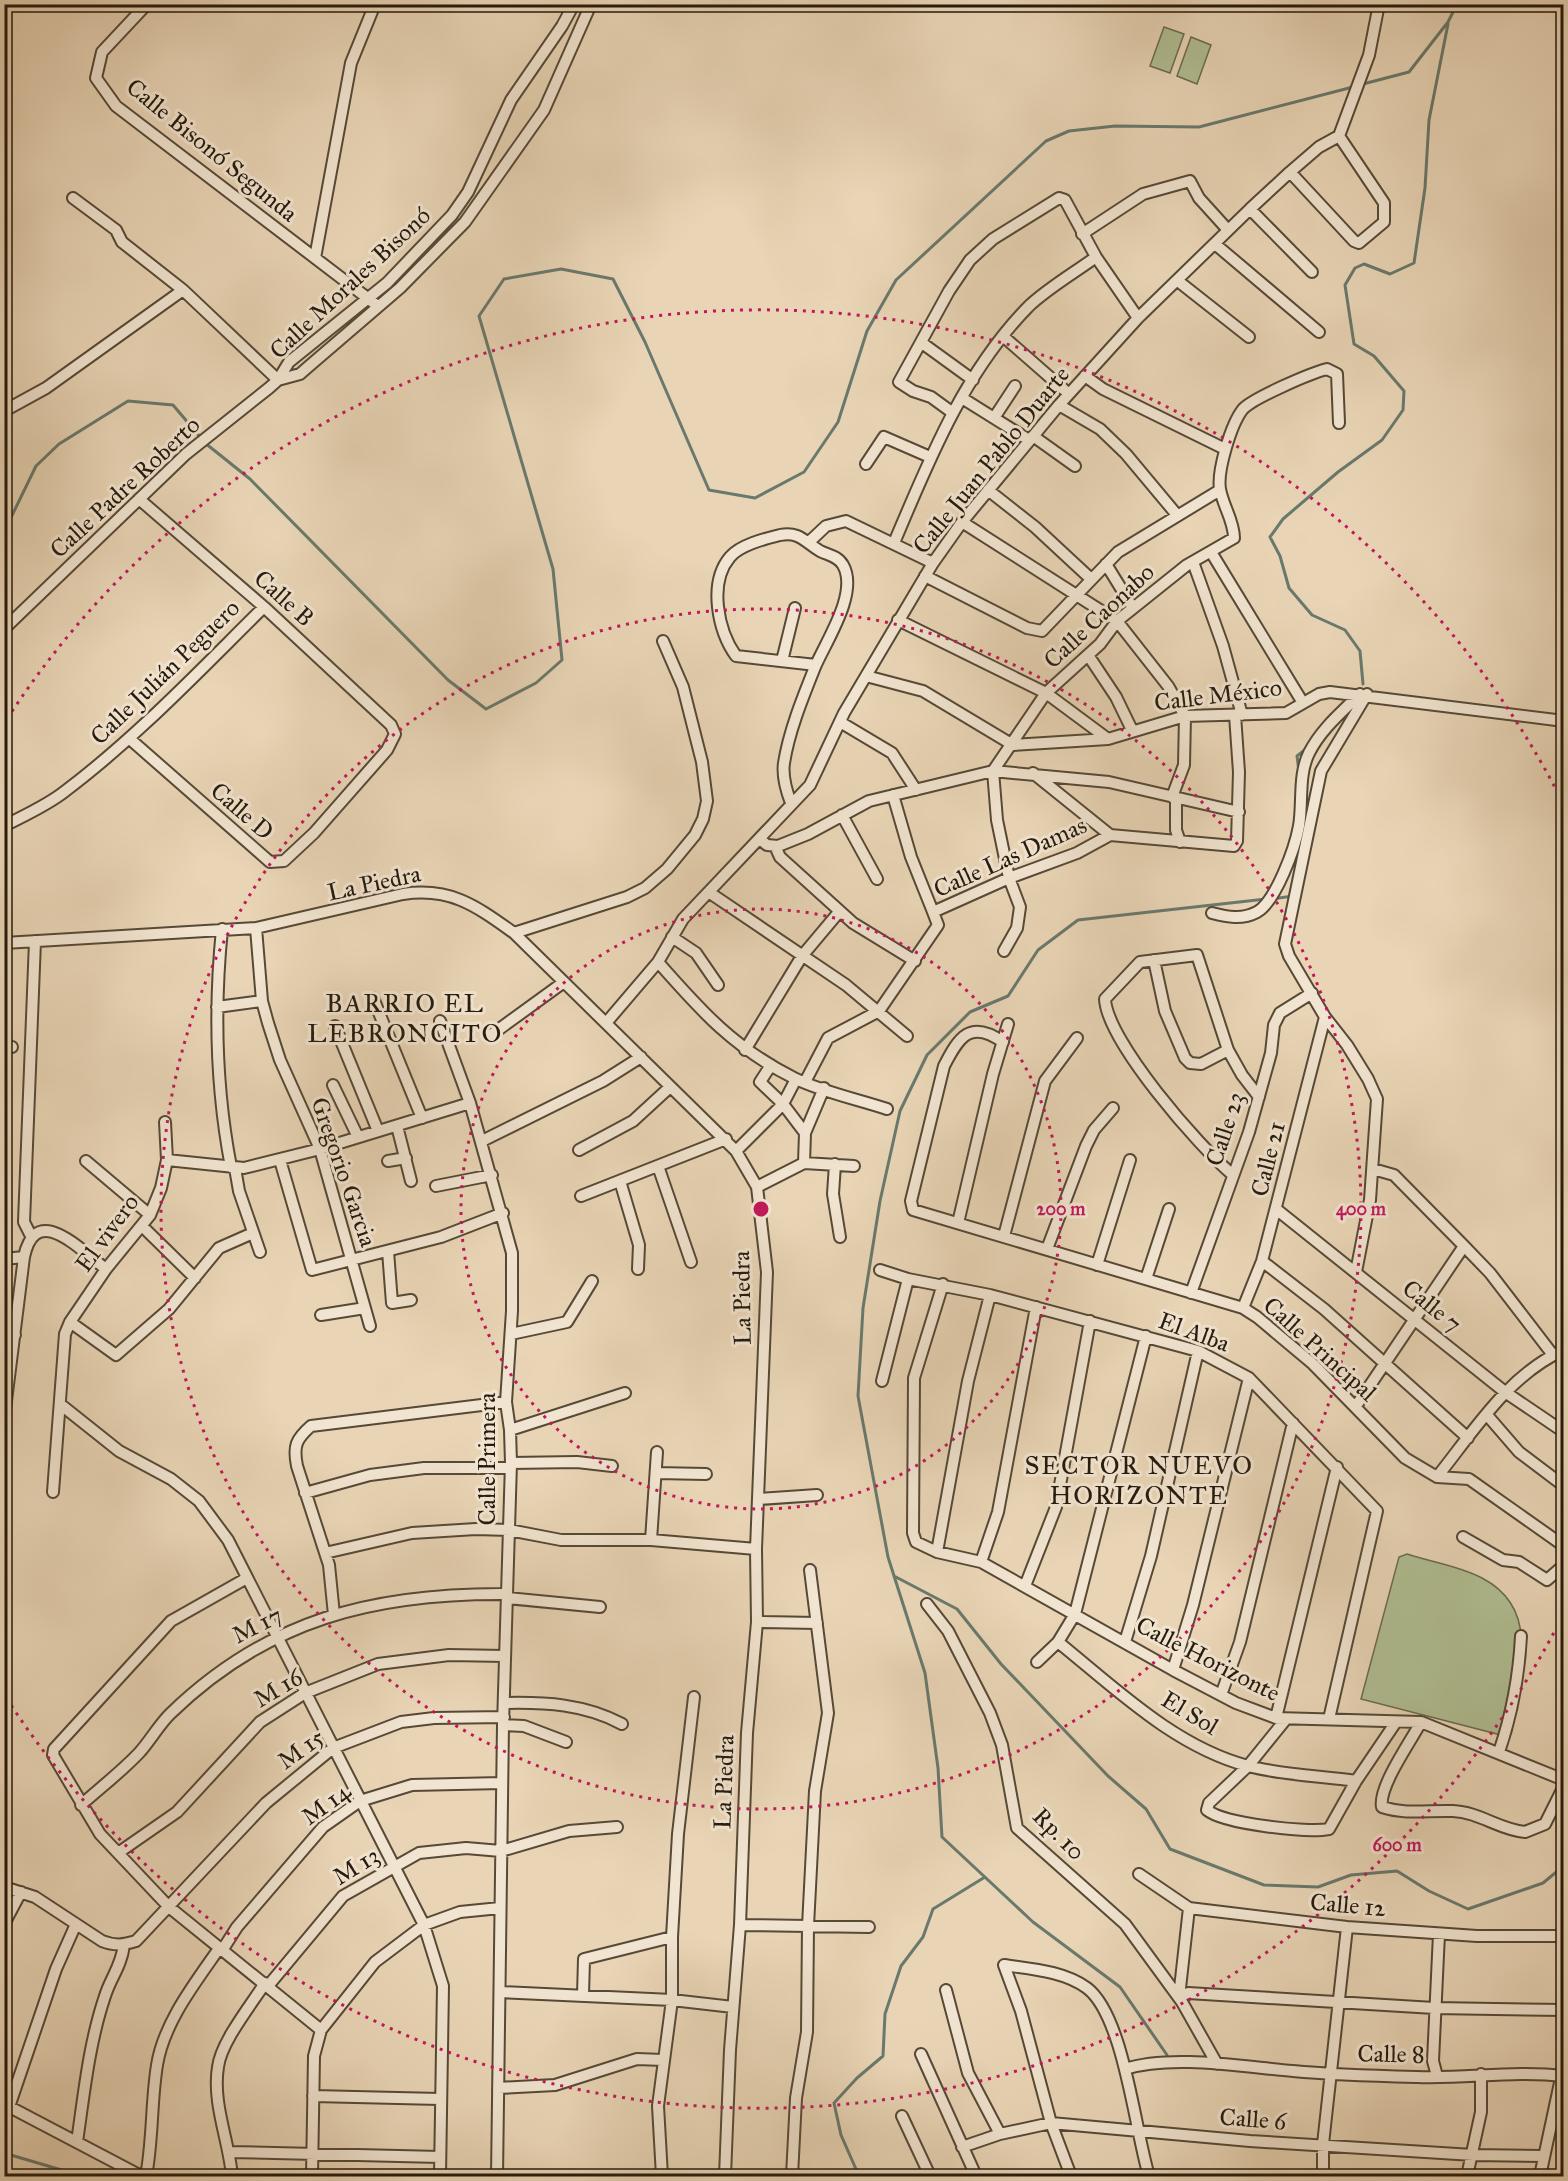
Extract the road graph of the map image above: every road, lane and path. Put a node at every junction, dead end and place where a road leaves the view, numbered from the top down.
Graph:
1 (147, 4) edge
2 (375, 4) edge
3 (574, 4) edge
4 (591, 4) edge
5 (1379, 4) edge
6 (1339, 136) junction
7 (1290, 171) junction
8 (73, 198) dead end
9 (1250, 208) junction
10 (1228, 230) junction
11 (1082, 234) junction
12 (1215, 244) junction
13 (1096, 257) junction
14 (315, 258) junction
15 (1312, 272) dead end
16 (1178, 281) junction
17 (183, 290) junction
18 (369, 299) junction
19 (379, 306) junction
20 (1138, 318) junction
21 (1319, 332) dead end
22 (1004, 338) junction
23 (1249, 338) dead end
24 (922, 343) junction
25 (1085, 376) junction
26 (278, 380) junction
27 (973, 380) junction
28 (1015, 386) dead end
29 (1069, 394) junction
30 (962, 398) junction
31 (1059, 405) junction
32 (4, 411) edge
33 (953, 413) junction
34 (994, 418) junction
35 (1339, 423) dead end
36 (1031, 438) junction
37 (1225, 449) junction
38 (930, 457) junction
39 (866, 464) dead end
40 (1075, 466) dead end
41 (988, 490) junction
42 (1220, 490) junction
43 (139, 499) junction
44 (1177, 515) junction
45 (962, 522) junction
46 (809, 542) junction
47 (894, 543) junction
48 (1211, 552) junction
49 (1193, 562) junction
50 (933, 563) junction
51 (1106, 564) junction
52 (925, 576) junction
53 (1091, 579) junction
54 (1078, 595) junction
55 (264, 607) junction
56 (795, 608) dead end
57 (1133, 608) junction
58 (898, 621) junction
59 (1117, 621) junction
60 (4, 629) edge
61 (663, 640) dead end
62 (1088, 655) junction
63 (782, 661) junction
64 (816, 665) junction
65 (866, 676) junction
66 (1046, 693) junction
67 (1361, 694) junction
68 (1303, 703) junction
69 (1239, 715) junction
70 (1185, 716) junction
71 (1563, 721) edge
72 (840, 722) junction
73 (1132, 730) junction
74 (395, 734) joint
75 (1108, 739) junction
76 (131, 740) junction
77 (1013, 745) junction
78 (993, 771) junction
79 (1033, 773) junction
80 (916, 790) junction
81 (893, 795) junction
82 (1174, 797) junction
83 (791, 803) junction
84 (1239, 812) junction
85 (842, 815) junction
86 (4, 826) edge
87 (1110, 835) junction
88 (761, 840) junction
89 (1180, 842) junction
90 (775, 846) junction
91 (877, 879) dead end
92 (1010, 879) junction
93 (710, 893) junction
94 (839, 912) junction
95 (933, 912) junction
96 (1212, 912) dead end
97 (256, 928) junction
98 (222, 929) junction
99 (514, 933) junction
100 (672, 937) junction
101 (34, 941) junction
102 (4, 943) edge
103 (1004, 951) dead end
104 (802, 956) junction
105 (1154, 960) junction
106 (915, 961) junction
107 (658, 962) junction
108 (564, 982) junction
109 (718, 984) dead end
110 (1312, 993) junction
111 (373, 998) dead end
112 (262, 1001) junction
113 (217, 1007) junction
114 (879, 1011) junction
115 (1325, 1017) junction
116 (440, 1021) dead end
117 (606, 1023) junction
118 (1008, 1024) dead end
119 (335, 1026) dead end
120 (491, 1035) dead end
121 (907, 1036) dead end
122 (1077, 1038) dead end
123 (1003, 1042) junction
124 (745, 1050) junction
125 (1228, 1050) junction
126 (641, 1057) junction
127 (771, 1065) junction
128 (801, 1081) junction
129 (333, 1085) dead end
130 (670, 1087) junction
131 (824, 1088) junction
132 (1259, 1097) junction
133 (470, 1103) junction
134 (783, 1104) junction
135 (1113, 1108) dead end
136 (887, 1109) dead end
137 (422, 1118) junction
138 (165, 1122) dead end
139 (397, 1126) junction
140 (378, 1131) junction
141 (805, 1133) junction
142 (358, 1137) junction
143 (726, 1139) junction
144 (482, 1141) junction
145 (320, 1149) junction
146 (579, 1150) dead end
147 (736, 1151) junction
148 (406, 1158) junction
149 (167, 1160) junction
150 (280, 1160) junction
151 (1130, 1160) dead end
152 (86, 1161) dead end
153 (388, 1161) dead end
154 (804, 1162) junction
155 (835, 1164) junction
156 (658, 1166) junction
157 (854, 1166) dead end
158 (233, 1168) junction
159 (1373, 1169) junction
160 (492, 1175) junction
161 (1233, 1175) junction
162 (411, 1181) dead end
163 (620, 1181) junction
164 (436, 1186) dead end
165 (757, 1187) junction
166 (581, 1196) dead end
167 (1169, 1209) dead end
168 (1276, 1209) junction
169 (503, 1214) junction
170 (150, 1215) junction
171 (958, 1223) junction
172 (141, 1226) junction
173 (253, 1233) junction
174 (31, 1236) junction
175 (1004, 1236) junction
176 (840, 1237) dead end
177 (1464, 1246) junction
178 (1047, 1249) junction
179 (388, 1251) junction
180 (260, 1252) dead end
181 (24, 1257) junction
182 (4, 1259) edge
183 (353, 1259) junction
184 (691, 1262) dead end
185 (1262, 1262) junction
186 (1097, 1265) junction
187 (106, 1269) junction
188 (638, 1269) dead end
189 (880, 1270) dead end
190 (1356, 1272) junction
191 (195, 1278) junction
192 (908, 1279) junction
193 (1146, 1279) junction
194 (592, 1281) dead end
195 (943, 1284) junction
196 (1191, 1293) junction
197 (990, 1295) junction
198 (411, 1300) dead end
199 (1036, 1307) junction
200 (365, 1308) junction
201 (1243, 1308) junction
202 (321, 1315) dead end
203 (1413, 1318) junction
204 (1090, 1321) junction
205 (70, 1322) junction
206 (4, 1325) edge
207 (370, 1326) dead end
208 (511, 1334) junction
209 (15, 1335) junction
210 (1146, 1336) junction
211 (1198, 1351) junction
212 (1558, 1352) edge
213 (1386, 1364) junction
214 (1249, 1378) junction
215 (882, 1381) dead end
216 (1505, 1392) junction
217 (625, 1393) dead end
218 (506, 1402) junction
219 (60, 1404) junction
220 (1356, 1406) junction
221 (1487, 1415) junction
222 (4, 1417) edge
223 (1293, 1423) junction
224 (510, 1430) junction
225 (1563, 1432) edge
226 (1468, 1438) junction
227 (657, 1452) dead end
228 (511, 1465) junction
229 (612, 1466) dead end
230 (1337, 1467) junction
231 (656, 1473) junction
232 (706, 1474) dead end
233 (1437, 1477) junction
234 (1563, 1486) edge
235 (52, 1492) dead end
236 (305, 1493) junction
237 (817, 1495) dead end
238 (760, 1499) junction
239 (509, 1530) junction
240 (1463, 1536) dead end
241 (651, 1540) junction
242 (1563, 1546) edge
243 (756, 1549) junction
244 (937, 1552) junction
245 (325, 1553) junction
246 (981, 1562) junction
247 (1563, 1565) edge
248 (810, 1570) dead end
249 (247, 1578) junction
250 (1025, 1586) junction
251 (507, 1596) junction
252 (927, 1604) dead end
253 (600, 1607) dead end
254 (334, 1614) junction
255 (1075, 1614) junction
256 (757, 1622) junction
257 (816, 1623) junction
258 (1521, 1636) dead end
259 (277, 1637) junction
260 (1058, 1642) junction
261 (1125, 1642) junction
262 (505, 1656) junction
263 (1037, 1662) dead end
264 (1173, 1670) junction
265 (305, 1693) junction
266 (1221, 1695) junction
267 (694, 1697) dead end
268 (504, 1703) junction
269 (1281, 1719) junction
270 (1329, 1719) junction
271 (503, 1721) junction
272 (1396, 1722) junction
273 (1421, 1722) junction
274 (622, 1724) dead end
275 (566, 1742) dead end
276 (333, 1748) junction
277 (1499, 1752) junction
278 (1248, 1766) junction
279 (1563, 1780) edge
280 (1356, 1781) junction
281 (502, 1783) junction
282 (1563, 1786) edge
283 (360, 1801) junction
284 (81, 1805) junction
285 (617, 1827) dead end
286 (501, 1851) junction
287 (118, 1853) junction
288 (395, 1866) junction
289 (1139, 1874) dead end
290 (4, 1887) edge
291 (21, 1892) junction
292 (169, 1906) junction
293 (500, 1908) junction
294 (1189, 1908) junction
295 (4, 1924) edge
296 (76, 1924) junction
297 (424, 1925) junction
298 (740, 1925) junction
299 (808, 1926) junction
300 (869, 1927) dead end
301 (1347, 1927) junction
302 (1439, 1934) junction
303 (1563, 1936) edge
304 (672, 1937) junction
305 (124, 1945) junction
306 (221, 1948) junction
307 (267, 1984) junction
308 (946, 1990) dead end
309 (500, 1992) junction
310 (583, 1995) junction
311 (1179, 1997) junction
312 (672, 2000) junction
313 (1340, 2001) junction
314 (733, 2007) junction
315 (1434, 2008) junction
316 (1563, 2010) edge
317 (321, 2030) junction
318 (921, 2054) dead end
319 (663, 2060) junction
320 (1217, 2064) junction
321 (1563, 2064) edge
322 (1125, 2069) junction
323 (1330, 2074) junction
324 (1481, 2074) junction
325 (1437, 2076) junction
326 (1562, 2076) edge
327 (498, 2088) junction
328 (313, 2096) junction
329 (440, 2099) junction
330 (7, 2105) edge
331 (902, 2116) dead end
332 (1051, 2123) junction
333 (1137, 2129) junction
334 (1000, 2134) junction
335 (77, 2142) junction
336 (1323, 2144) junction
337 (962, 2147) junction
338 (230, 2152) junction
339 (312, 2154) junction
340 (1473, 2155) junction
341 (1544, 2156) junction
342 (440, 2157) junction
343 (141, 2176) edge
344 (146, 2176) edge
345 (232, 2176) edge
346 (312, 2176) edge
347 (440, 2176) edge
348 (497, 2176) edge
349 (662, 2176) edge
350 (725, 2176) edge
351 (792, 2176) edge
352 (930, 2176) edge
353 (976, 2176) edge
354 (1071, 2176) edge
355 (1149, 2176) edge
356 (1323, 2176) edge
357 (1467, 2176) edge
358 (1540, 2176) edge

1 - 14 street, Calle Bisonó Segunda
2 - 14 street
3 - 18 street, Calle Morales Bisonó
4 - 19 street, Calle Morales Bisonó
5 - 6 street
6 - 7 street, Calle Juan Pablo Duarte
6 - 7 street
7 - 9 street, Calle Juan Pablo Duarte
8 - 17 street
9 - 10 street, Calle Juan Pablo Duarte
9 - 15 street
10 - 11 street
10 - 12 street, Calle Juan Pablo Duarte
11 - 13 street
11 - 24 street
12 - 16 street, Calle Juan Pablo Duarte
12 - 21 street
13 - 20 street
13 - 22 street
14 - 18 street, Calle Bisonó Segunda
16 - 20 street, Calle Juan Pablo Duarte
16 - 23 street
17 - 26 street
17 - 32 street
18 - 19 street, Calle Bisonó Segunda
18 - 26 street, Calle Morales Bisonó
19 - 26 street, Calle Morales Bisonó
20 - 25 street, Calle Juan Pablo Duarte
22 - 27 street
22 - 29 street
24 - 27 street
24 - 33 street
25 - 29 street, Calle Juan Pablo Duarte
25 - 37 street
26 - 43 street, Calle Padre Roberto
27 - 30 street
28 - 34 street
29 - 31 street, Calle Juan Pablo Duarte
30 - 33 street
30 - 34 street
31 - 36 street, Calle Juan Pablo Duarte
31 - 44 street
33 - 38 street
34 - 36 street
35 - 37 street
36 - 40 street
36 - 41 street, Calle Juan Pablo Duarte
37 - 42 street
38 - 39 street
38 - 47 street
41 - 45 street, Calle Juan Pablo Duarte
41 - 53 street
42 - 44 street
42 - 48 street, Calle Caonabo
43 - 55 street, Calle B
43 - 60 street, Calle Padre Roberto
44 - 51 street
45 - 50 street, Calle Juan Pablo Duarte
45 - 54 street
46 - 47 street
46 - 63 street
46 - 64 street
47 - 50 street
48 - 49 street, Calle Caonabo
48 - 68 street
49 - 57 street, Calle Caonabo
49 - 69 street
50 - 52 street, Calle Juan Pablo Duarte
51 - 53 street
51 - 57 street
52 - 54 street
52 - 58 street, Calle Juan Pablo Duarte
53 - 54 street
54 - 59 street
55 - 74 street, Calle B
55 - 76 street, Calle Julián Peguero
56 - 63 street
57 - 59 street, Calle Caonabo
58 - 65 street, Calle Juan Pablo Duarte
58 - 66 street
59 - 62 street, Calle Caonabo
59 - 70 street
61 - 99 street
62 - 66 street, Calle Caonabo
62 - 73 street
63 - 64 street
64 - 83 street
65 - 72 street, Calle Juan Pablo Duarte
65 - 77 street
66 - 75 street
66 - 77 street, Calle Caonabo
67 - 68 street, Calle México
67 - 71 street, Calle México
67 - 96 street
67 - 110 street
68 - 69 street, Calle México
69 - 70 street, Calle México
69 - 84 street
70 - 73 street, Calle México
70 - 82 street
72 - 80 street
72 - 83 street, Calle Juan Pablo Duarte
73 - 75 street, Calle México
74 - 76 street, Calle D
75 - 77 street, Calle México
76 - 86 street, Calle Julián Peguero
77 - 78 street
78 - 79 street
78 - 80 street
78 - 92 street
79 - 82 street
79 - 87 street
80 - 81 street
81 - 85 street
81 - 95 street
82 - 84 street
82 - 89 street
83 - 88 street, Calle Juan Pablo Duarte
84 - 89 street
85 - 90 street
85 - 91 street
87 - 89 street
87 - 92 street, Calle Las Damas
88 - 90 street
88 - 93 street, Calle Juan Pablo Duarte
90 - 94 street
92 - 95 street, Calle Las Damas
92 - 103 street
93 - 100 street, Calle Juan Pablo Duarte
93 - 104 street
94 - 104 street
94 - 106 street
95 - 106 street, Calle Las Damas
97 - 98 street, La Piedra
97 - 99 street, La Piedra
97 - 112 street, Gregorio Garcia
98 - 101 street, La Piedra
98 - 113 street
99 - 108 street, La Piedra
100 - 107 street, Calle Juan Pablo Duarte
100 - 109 street
101 - 102 street, La Piedra
101 - 174 street
104 - 114 street
104 - 124 street
105 - 125 street
105 - 125 street
105 - 161 street
106 - 114 street, Calle Las Damas
107 - 117 street, Calle Juan Pablo Duarte
107 - 124 street
108 - 117 street, La Piedra
108 - 120 street
110 - 115 street
110 - 132 street, Calle 23
111 - 137 street
112 - 113 street
112 - 145 street, Gregorio Garcia
113 - 158 street
114 - 121 street
114 - 128 street, Calle Las Damas
115 - 159 street
115 - 168 street, Calle 21
116 - 133 street, Calle Primera
117 - 126 street, La Piedra
118 - 123 street
119 - 140 street
122 - 175 street
123 - 171 street
123 - 171 street, Calle Principal
124 - 127 street
125 - 132 street
126 - 130 street, La Piedra
126 - 144 street
127 - 128 street
127 - 134 street
128 - 131 street
128 - 134 street, Calle Las Damas
129 - 142 street
130 - 143 street, La Piedra
130 - 146 street
131 - 136 street
131 - 141 street
132 - 161 street, Calle 23
133 - 137 street
133 - 144 street, Calle Primera
134 - 141 street
134 - 147 street, Calle Las Damas
135 - 178 street
137 - 139 street
138 - 149 street, El vivero
139 - 140 street
139 - 148 street
140 - 142 street
141 - 154 street
142 - 145 street
143 - 147 street, La Piedra
143 - 156 street
144 - 160 street, Calle Primera
145 - 150 street
145 - 183 street, Gregorio Garcia
147 - 165 street, La Piedra
148 - 153 street
148 - 162 street
149 - 158 street
149 - 170 street, El vivero
150 - 158 street
150 - 183 street
151 - 186 street
152 - 170 street
154 - 155 street
154 - 165 street
155 - 157 street
155 - 176 street
156 - 163 street
156 - 184 street
158 - 173 street
159 - 177 street
159 - 190 street
160 - 164 street
160 - 169 street, Calle Primera
161 - 196 street, Calle 23
163 - 166 street
163 - 188 street
165 - 238 street, La Piedra
167 - 193 street
168 - 185 street, Calle 21
168 - 190 street, Calle 7
169 - 179 street
169 - 208 street, Calle Primera
170 - 172 street, El vivero
171 - 175 street, Calle Principal
172 - 187 street, El vivero
172 - 191 street
173 - 180 street
173 - 191 street
174 - 181 street
174 - 187 street
175 - 178 street, Calle Principal
177 - 203 street
177 - 212 street
178 - 186 street, Calle Principal
179 - 183 street
179 - 198 street
181 - 182 street
181 - 209 street
183 - 200 street, Gregorio Garcia
185 - 201 street, Calle 21
185 - 213 street
186 - 193 street, Calle Principal
187 - 205 street, El vivero
189 - 192 street, El Alba
190 - 203 street, Calle 7
191 - 205 street
192 - 195 street, El Alba
192 - 215 street
193 - 196 street, Calle Principal
194 - 208 street
195 - 197 street, El Alba
195 - 244 street, Calle Horizonte
196 - 201 street, Calle Principal
197 - 199 street, El Alba
197 - 244 street
199 - 204 street, El Alba
199 - 246 street
200 - 202 street
200 - 207 street, Gregorio Garcia
201 - 220 street, Calle Principal
203 - 213 street
203 - 216 street, Calle 7
204 - 210 street, El Alba
204 - 250 street
205 - 219 street, El vivero
206 - 209 street
208 - 218 street, Calle Primera
209 - 222 street
210 - 211 street, El Alba
210 - 255 street
211 - 214 street, El Alba
211 - 261 street
212 - 216 street
213 - 220 street
213 - 226 street
214 - 223 street, El Alba
214 - 264 street
216 - 221 street
216 - 225 street, Calle 7
217 - 224 street
218 - 224 street, Calle Primera
218 - 236 street
219 - 235 street, El vivero
219 - 249 street
220 - 233 street, Calle Principal
221 - 226 street
221 - 234 street
223 - 230 street, El Alba
223 - 266 street
224 - 228 street, Calle Primera
226 - 233 street
227 - 231 street
228 - 229 street
228 - 236 street
228 - 239 street, Calle Primera
230 - 269 street
230 - 270 street, El Alba
231 - 232 street
231 - 241 street
233 - 242 street, Calle Principal
236 - 245 street
237 - 238 street
238 - 243 street, La Piedra
239 - 241 street
239 - 245 street
239 - 251 street, Calle Primera
240 - 247 street
241 - 243 street
243 - 256 street, La Piedra
244 - 246 street, Calle Horizonte
245 - 254 street
246 - 250 street, Calle Horizonte
248 - 257 street
249 - 259 street
249 - 284 street
250 - 255 street, Calle Horizonte
251 - 253 street, M 17
251 - 254 street, M 17
251 - 262 street, Calle Primera
252 - 311 street, Rp. 10
254 - 259 street, M 17
255 - 260 street
255 - 261 street, Calle Horizonte
256 - 257 street
256 - 298 street, La Piedra
257 - 299 street
258 - 277 street
259 - 265 street
259 - 284 street, M 17
260 - 263 street
260 - 278 street, El Sol
261 - 264 street, Calle Horizonte
262 - 265 street, M 16
262 - 268 street, Calle Primera
264 - 266 street, Calle Horizonte
265 - 276 street
265 - 287 street, M 16
266 - 269 street, Calle Horizonte
267 - 304 street
268 - 271 street, Calle Primera
268 - 274 street
269 - 270 street, Calle Horizonte
269 - 278 street
270 - 272 street, Calle Horizonte
271 - 275 street, M 15
271 - 276 street, M 15
271 - 281 street, Calle Primera
272 - 273 street, Calle Horizonte
272 - 280 street
273 - 277 street, Calle Horizonte
273 - 282 street
276 - 283 street
276 - 292 street, M 15
277 - 279 street, Calle Horizonte
278 - 280 street, El Sol
278 - 280 street
281 - 283 street, M 14
281 - 286 street, Calle Primera
283 - 288 street
283 - 306 street, M 14
284 - 287 street
285 - 286 street
286 - 288 street, M 13
286 - 293 street, Calle Primera
287 - 292 street
288 - 297 street
288 - 307 street, M 13
289 - 294 street, Calle 12
290 - 291 street
291 - 295 street
291 - 296 street
292 - 305 street, M 15
292 - 306 street
293 - 297 street
293 - 309 street, Calle Primera
294 - 301 street, Calle 12
294 - 311 street
296 - 305 street
296 - 330 street
297 - 317 street
297 - 329 street
298 - 299 street
298 - 314 street, La Piedra
299 - 300 street
299 - 351 street
301 - 302 street, Calle 12
301 - 313 street
302 - 303 street, Calle 12
302 - 315 street
304 - 310 street
304 - 312 street
305 - 335 street
306 - 307 street
306 - 344 street, M 14
307 - 317 street
307 - 338 street, M 13
308 - 334 street
309 - 310 street
309 - 327 street, Calle Primera
310 - 312 street
311 - 313 street
311 - 320 street, Rp. 10
312 - 314 street
312 - 319 street
313 - 315 street
313 - 323 street
314 - 350 street, La Piedra
315 - 316 street
315 - 325 street
317 - 328 street
318 - 337 street
319 - 327 street
319 - 349 street
320 - 322 street, Calle 8
320 - 323 street, Calle 8
321 - 326 street
322 - 332 street
322 - 333 street
323 - 325 street, Calle 8
323 - 336 street
324 - 325 street, Calle 8
324 - 326 street, Calle 8
324 - 340 street
326 - 341 street
327 - 348 street, Calle Primera
328 - 329 street
328 - 339 street
329 - 342 street
330 - 335 street
331 - 352 street
332 - 333 street, Calle 6
332 - 334 street, Calle 6
332 - 354 street
333 - 336 street, Calle 6
333 - 355 street
334 - 337 street, Calle 6
335 - 343 street
336 - 340 street, Calle 6
336 - 356 street
337 - 353 street
338 - 339 street
338 - 345 street, M 13
339 - 342 street
339 - 346 street
340 - 341 street, Calle 6
340 - 357 street
341 - 358 street
342 - 347 street

